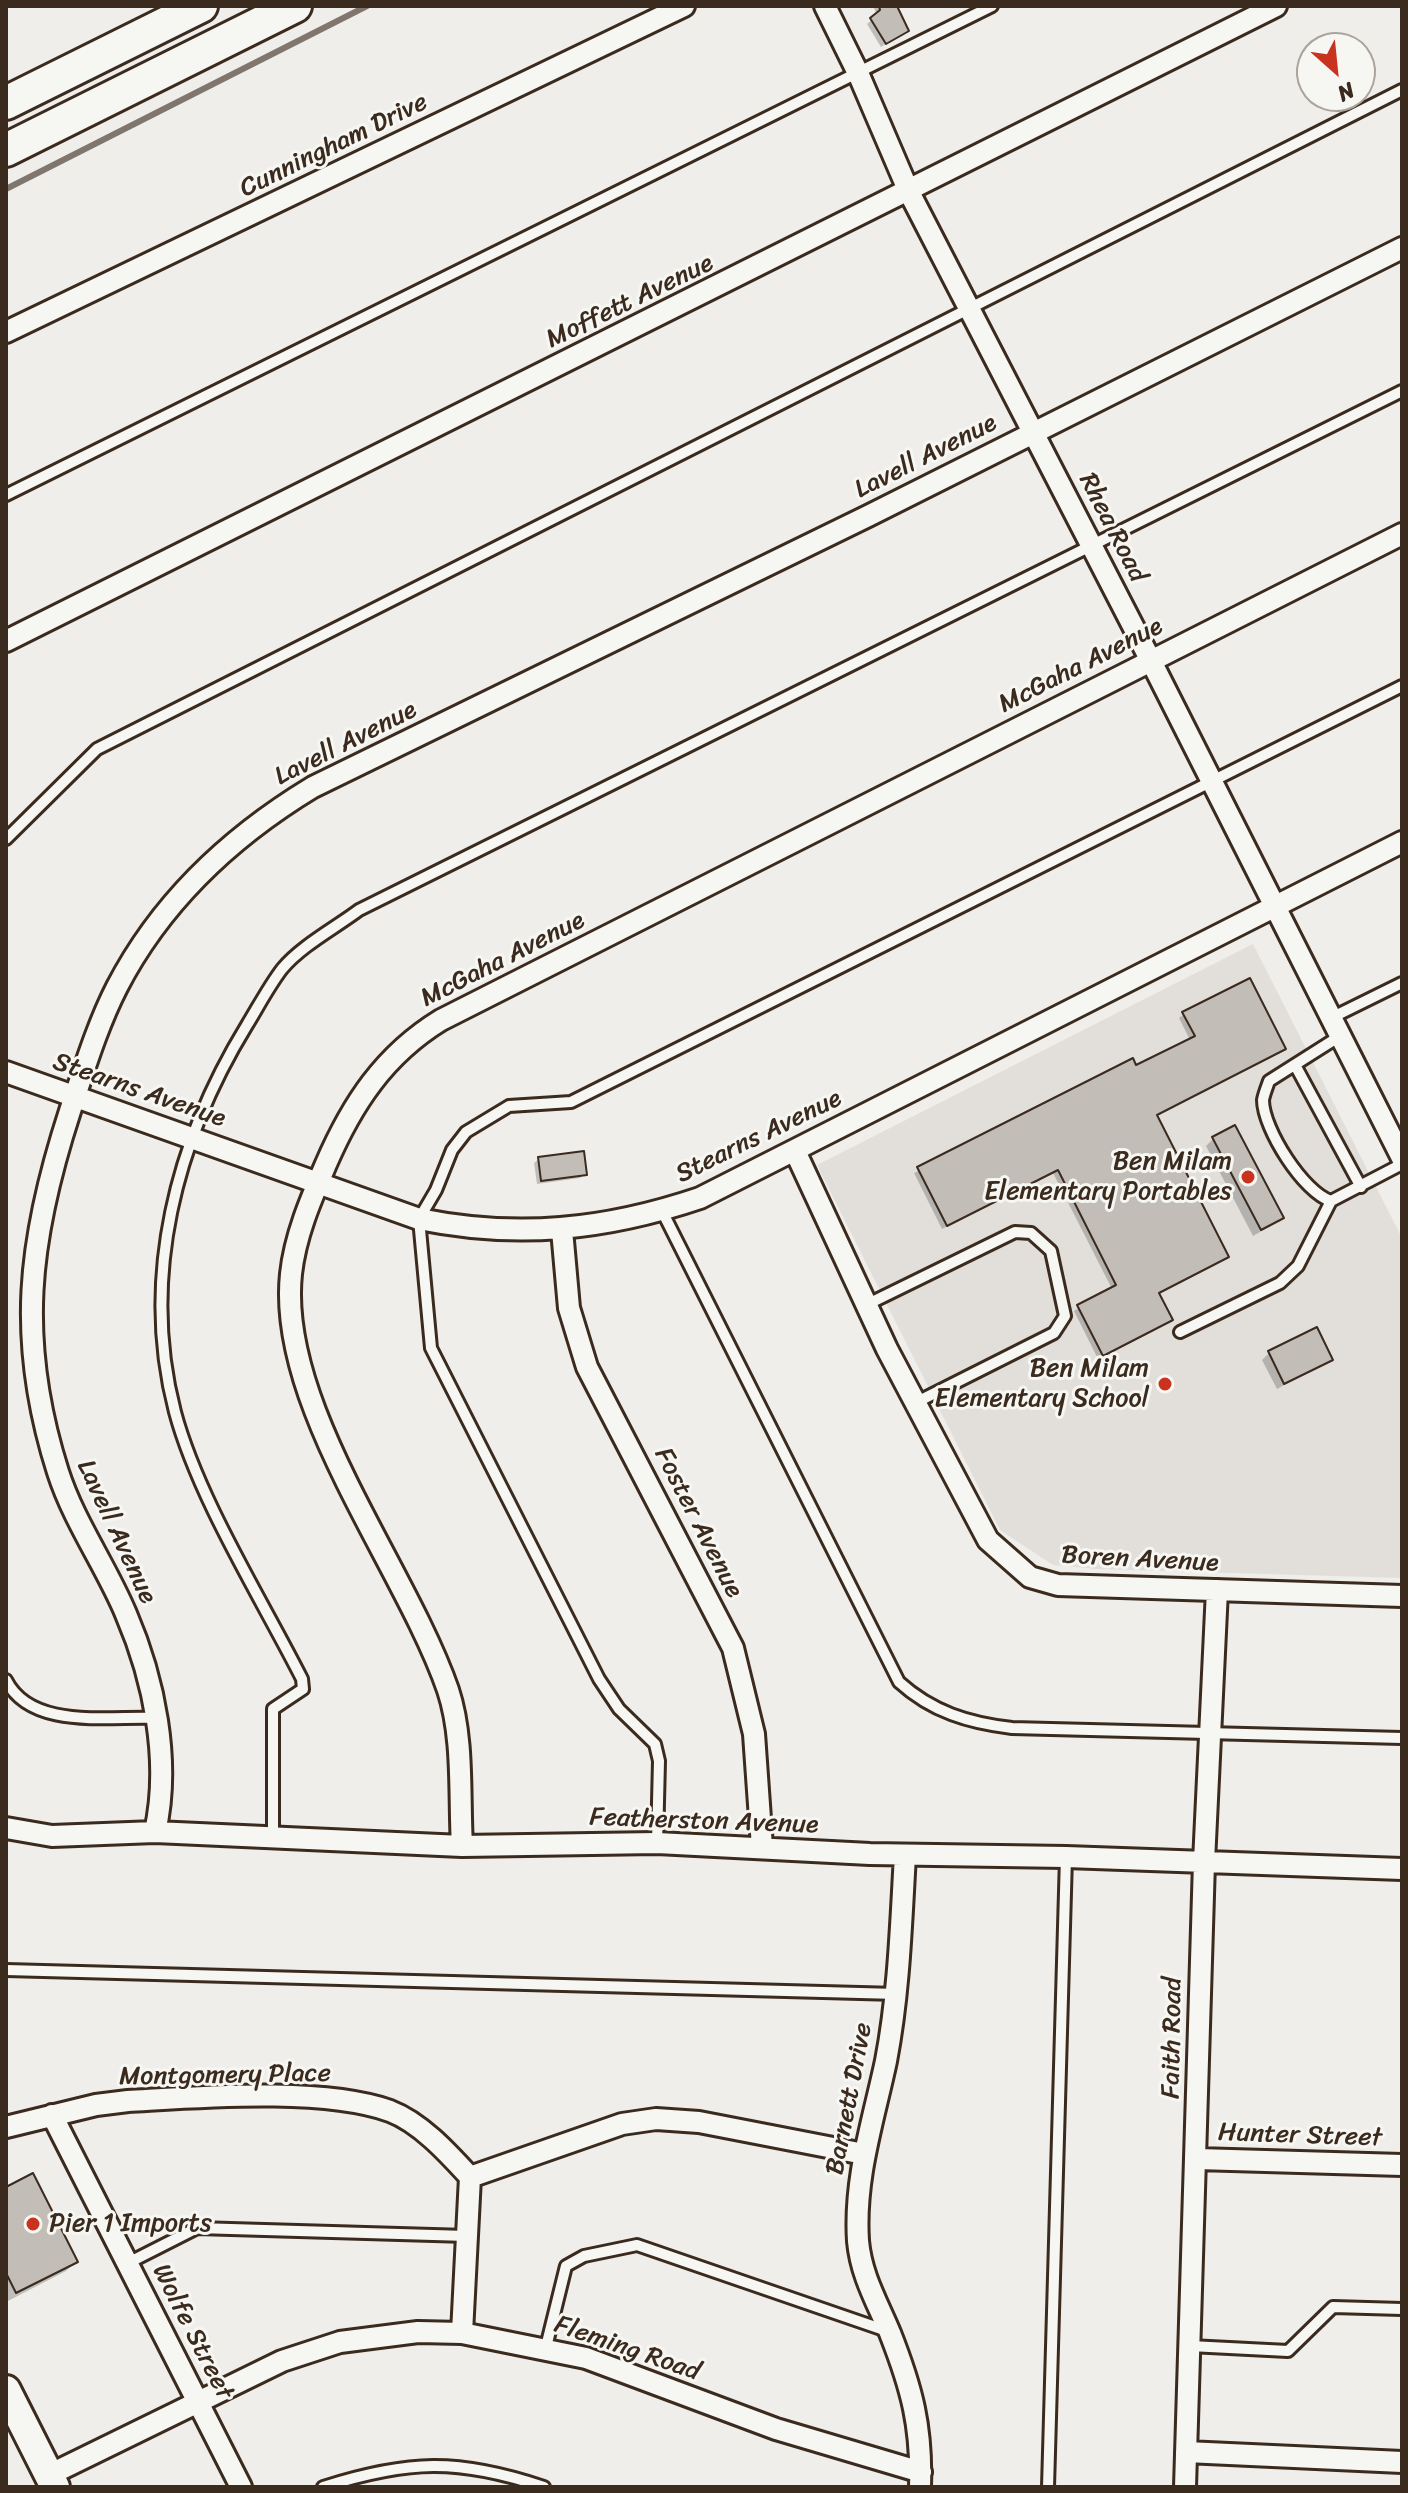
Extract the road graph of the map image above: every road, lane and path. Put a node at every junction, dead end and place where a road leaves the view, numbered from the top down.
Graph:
1 (201, 6) edge
2 (684, 6) edge
3 (825, 6) edge
4 (992, 6) edge
5 (1276, 6) edge
6 (281, 9) edge
7 (858, 73) junction
8 (1402, 90) edge
9 (6, 103) edge
10 (6, 150) edge
11 (909, 192) junction
12 (1402, 248) edge
13 (971, 309) junction
14 (6, 332) edge
15 (1402, 391) edge
16 (1033, 432) junction
17 (6, 495) edge
18 (1402, 534) edge
19 (1092, 546) junction
20 (6, 641) edge
21 (1151, 661) junction
22 (1402, 686) edge
23 (1212, 782) junction
24 (6, 839) edge
25 (1402, 842) edge
26 (1273, 907) junction
27 (1402, 983) edge
28 (1336, 1027) junction
29 (1295, 1065) junction
30 (6, 1072) edge
31 (75, 1097) junction
32 (1397, 1135) edge
33 (191, 1136) junction
34 (795, 1151) junction
35 (1402, 1161) edge
36 (318, 1183) junction
37 (1361, 1187) junction
38 (1331, 1201) junction
39 (662, 1211) junction
40 (419, 1219) junction
41 (562, 1230) junction
42 (866, 1305) junction
43 (1180, 1332) dead end
44 (915, 1403) junction
45 (1217, 1590) junction
46 (1402, 1596) edge
47 (6, 1680) edge
48 (156, 1718) junction
49 (1210, 1731) junction
50 (1402, 1738) edge
51 (6, 1828) edge
52 (155, 1832) junction
53 (273, 1837) junction
54 (657, 1843) junction
55 (462, 1846) junction
56 (762, 1847) junction
57 (905, 1855) junction
58 (1066, 1857) junction
59 (1204, 1862) junction
60 (1402, 1869) edge
61 (6, 1970) edge
62 (897, 1994) junction
63 (52, 2115) junction
64 (6, 2127) edge
65 (864, 2154) junction
66 (1197, 2159) junction
67 (1402, 2165) edge
68 (470, 2177) junction
69 (467, 2236) junction
70 (128, 2263) junction
71 (1402, 2309) edge
72 (889, 2332) junction
73 (462, 2333) junction
74 (1190, 2346) junction
75 (546, 2347) junction
76 (6, 2390) edge
77 (197, 2400) junction
78 (1186, 2452) junction
79 (1402, 2462) edge
80 (920, 2480) edge
81 (43, 2483) edge
82 (241, 2487) edge
83 (323, 2487) edge
84 (544, 2487) edge
85 (1048, 2487) edge
86 (1185, 2487) edge

1 - 9 main road
2 - 14 street, Cunningham Drive
3 - 7 street, Rhea Road
4 - 7 lane
5 - 11 street, Moffett Avenue
6 - 10 main road
7 - 11 street, Rhea Road
7 - 17 lane
8 - 13 lane
11 - 13 street, Rhea Road
11 - 20 street, Moffett Avenue
12 - 16 street, Lavell Avenue
13 - 16 street, Rhea Road
13 - 24 lane
15 - 19 lane
16 - 19 street, Rhea Road
16 - 31 street, Lavell Avenue
18 - 21 street, McGaha Avenue
19 - 21 street, Rhea Road
19 - 33 lane
21 - 23 street, Rhea Road
21 - 36 street, McGaha Avenue
22 - 23 lane
23 - 26 street, Rhea Road
23 - 40 lane
25 - 26 street, Stearns Avenue
26 - 28 street, Rhea Road
26 - 34 street, Stearns Avenue
27 - 28 lane
28 - 29 lane
28 - 32 street, Rhea Road
29 - 37 lane
29 - 38 lane
30 - 31 street, Stearns Avenue
31 - 33 street, Stearns Avenue
31 - 48 street, Lavell Avenue
32 - 35 street, Rhea Road
33 - 36 street, Stearns Avenue
33 - 53 lane
34 - 39 street, Stearns Avenue
34 - 42 street, Boren Avenue
35 - 37 lane
36 - 40 street, Stearns Avenue
36 - 55 street, McGaha Avenue
37 - 38 lane
38 - 43 lane
39 - 41 street, Stearns Avenue
39 - 49 lane
40 - 41 street, Stearns Avenue
40 - 54 lane
41 - 56 street, Foster Avenue
42 - 44 street, Boren Avenue
42 - 44 lane
44 - 45 street, Boren Avenue
45 - 46 street, Boren Avenue
45 - 49 street, Faith Road
47 - 48 lane
48 - 52 street, Lavell Avenue
49 - 50 lane
49 - 59 street, Faith Road
51 - 52 street, Featherston Avenue
52 - 53 street, Featherston Avenue
53 - 55 street, Featherston Avenue
54 - 55 street, Featherston Avenue
54 - 56 street, Featherston Avenue
56 - 57 street, Featherston Avenue
57 - 58 street, Featherston Avenue
57 - 62 street, Barnett Drive
58 - 59 street, Featherston Avenue
58 - 85 lane
59 - 60 street, Featherston Avenue
59 - 66 street, Faith Road
61 - 62 lane
62 - 65 street, Barnett Drive
63 - 64 street, Montgomery Place
63 - 68 street, Montgomery Place
63 - 70 street, Wolfe Street
65 - 68 street
65 - 72 street, Barnett Drive
66 - 67 street, Hunter Street
66 - 74 street, Faith Road
68 - 69 street
69 - 70 lane
69 - 73 street
70 - 77 street, Wolfe Street
71 - 74 lane
72 - 75 lane
72 - 80 street, Barnett Drive
73 - 75 street, Fleming Road
73 - 77 street, Fleming Road
74 - 78 street, Faith Road
75 - 80 street, Fleming Road
76 - 81 main road
77 - 81 street, Fleming Road
77 - 82 street, Wolfe Street
78 - 79 street
78 - 86 street, Faith Road
83 - 84 lane

